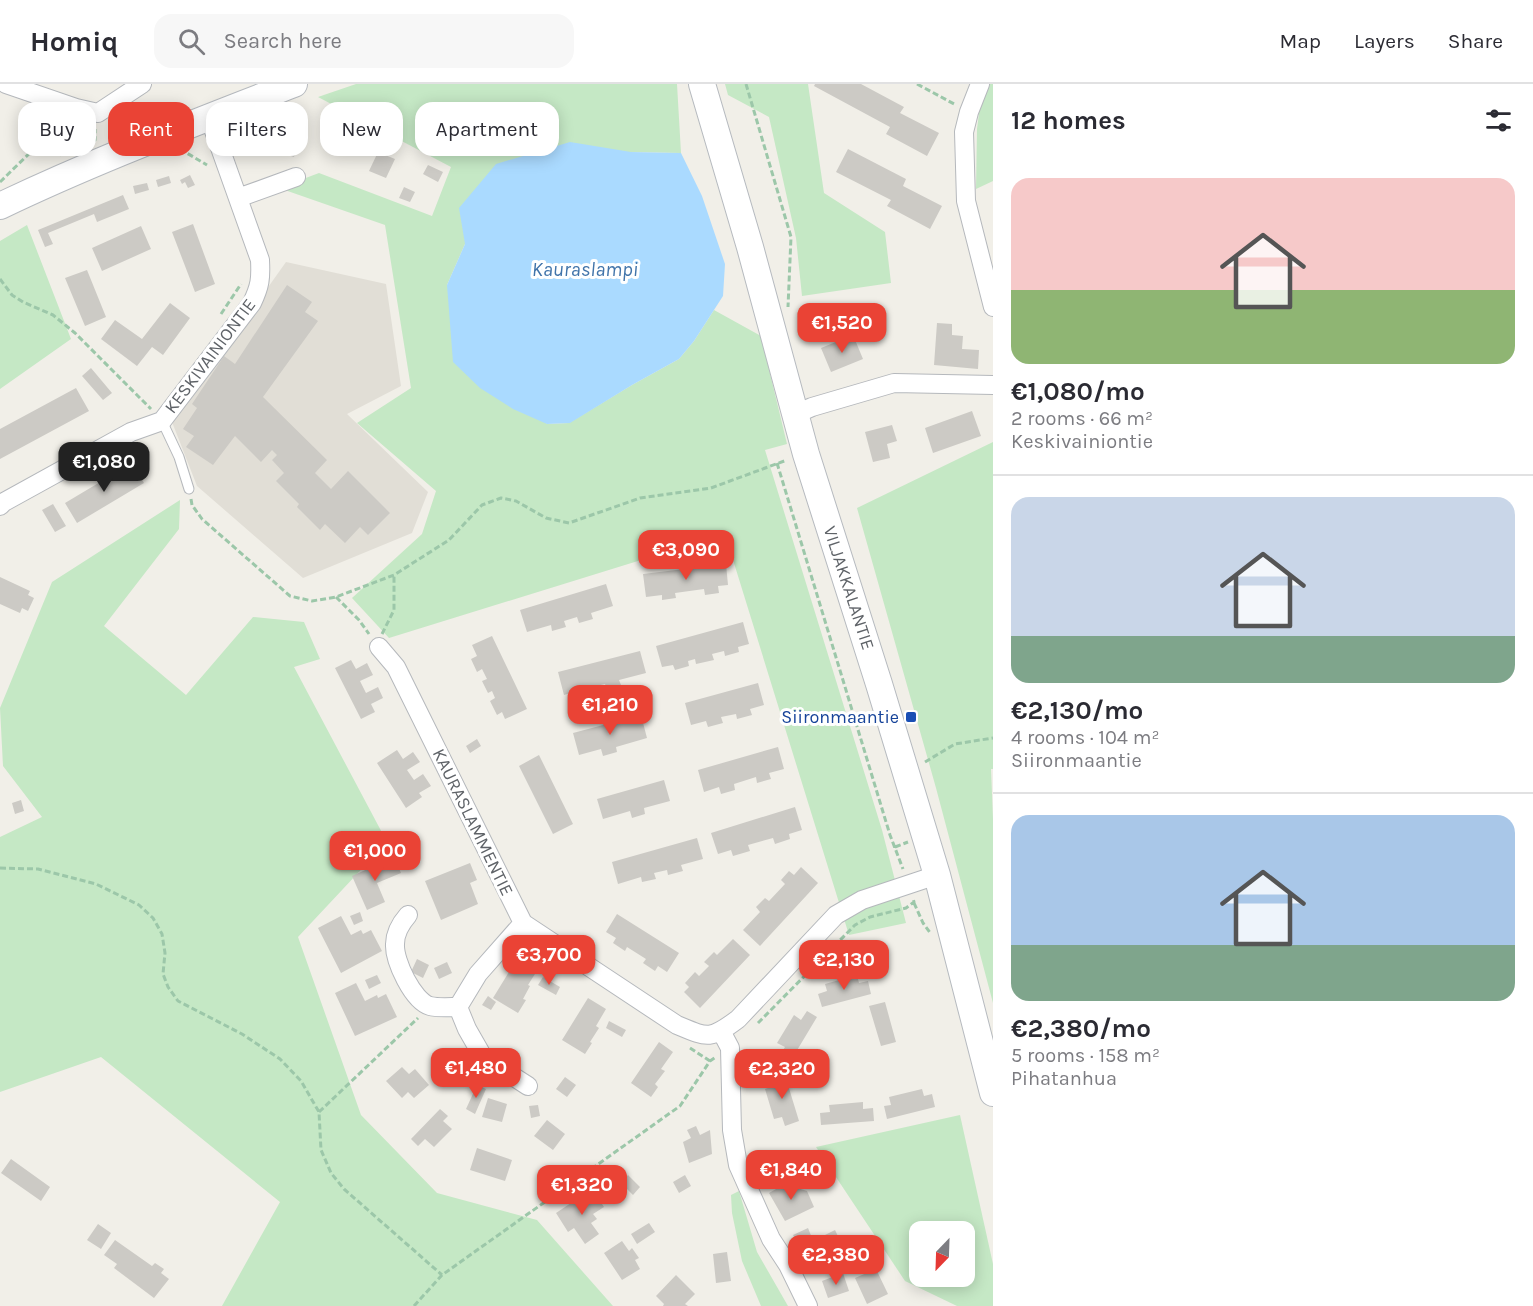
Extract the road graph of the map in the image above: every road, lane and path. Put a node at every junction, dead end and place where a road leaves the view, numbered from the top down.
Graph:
1 (6, 84) edge
2 (142, 84) edge
3 (294, 84) edge
4 (702, 84) edge
5 (746, 84) edge
6 (917, 84) edge
7 (980, 84) edge
8 (248, 102) edge
9 (969, 112) junction
10 (105, 124) dead end
11 (108, 124) edge
12 (25, 156) edge
13 (111, 156) edge
14 (192, 156) edge
15 (222, 156) edge
16 (210, 172) dead end
17 (296, 177) dead end
18 (0, 182) edge
19 (237, 198) junction
20 (0, 206) edge
21 (244, 275) dead end
22 (0, 279) edge
23 (993, 307) edge
24 (788, 308) dead end
25 (216, 321) dead end
26 (993, 386) edge
27 (796, 414) junction
28 (162, 421) junction
29 (189, 489) joint
30 (0, 506) edge
31 (394, 575) junction
32 (336, 597) junction
33 (379, 647) junction
34 (993, 738) edge
35 (925, 762) dead end
36 (0, 868) edge
37 (937, 875) junction
38 (909, 885) junction
39 (914, 902) junction
40 (408, 915) dead end
41 (523, 923) junction
42 (932, 934) dead end
43 (430, 1006) junction
44 (458, 1007) junction
45 (753, 1028) dead end
46 (721, 1031) junction
47 (730, 1048) junction
48 (528, 1086) dead end
49 (993, 1093) edge
50 (319, 1112) junction
51 (442, 1275) junction
52 (414, 1306) edge
53 (808, 1306) edge

1 - 2 street
3 - 8 main road
4 - 27 main road, VILJAKKALANTIE
5 - 24 path
6 - 9 path
7 - 9 street
9 - 23 street
10 - 11 path
12 - 18 path
13 - 20 main road
14 - 16 path
15 - 19 street, KESKIVAINIONTIE
17 - 19 street
19 - 28 street, KESKIVAINIONTIE
21 - 25 path
22 - 28 path
26 - 27 street
27 - 37 main road, VILJAKKALANTIE
28 - 29 lane
28 - 30 street, KESKIVAINIONTIE
29 - 32 path
31 - 32 path
31 - 33 path
31 - 38 path
32 - 33 path
33 - 41 street, KAURASLAMMENTIE
34 - 35 path
36 - 50 path
37 - 38 street
37 - 49 main road, VILJAKKALANTIE
38 - 39 path
38 - 46 street
39 - 42 path
39 - 45 path
40 - 43 street
41 - 44 street
41 - 46 street
43 - 44 street
43 - 50 path
44 - 48 street
46 - 47 street
47 - 51 path
47 - 53 street
50 - 51 path
51 - 52 path

